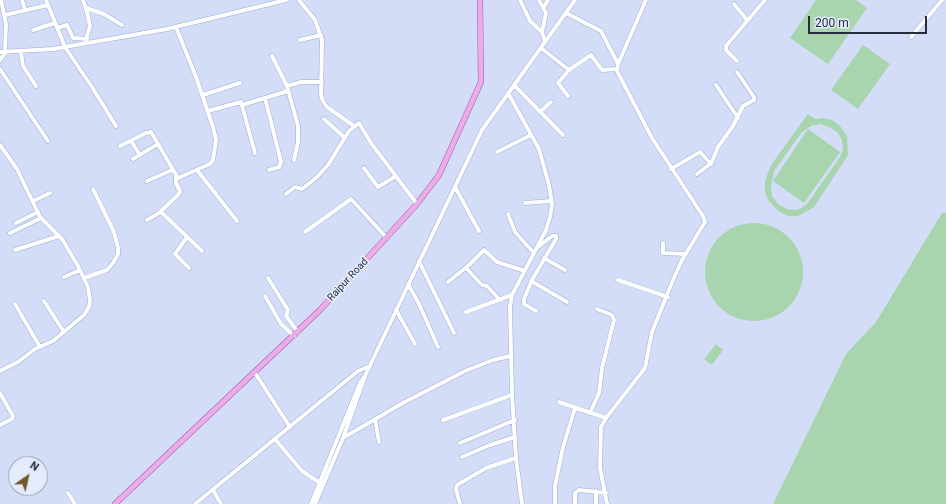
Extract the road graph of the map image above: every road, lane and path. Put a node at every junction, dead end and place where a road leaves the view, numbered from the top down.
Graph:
1 (1, 0) edge
2 (22, 0) edge
3 (46, 0) edge
4 (83, 0) edge
5 (285, 0) edge
6 (299, 0) edge
7 (480, 0) edge
8 (520, 0) edge
9 (539, 0) edge
10 (548, 0) edge
11 (575, 0) edge
12 (646, 0) edge
13 (765, 0) edge
14 (942, 0) edge
15 (734, 4) dead end
16 (48, 5) junction
17 (544, 7) junction
18 (86, 8) junction
19 (25, 10) junction
20 (566, 13) junction
21 (5, 15) junction
22 (747, 20) junction
23 (55, 23) junction
24 (122, 25) dead end
25 (176, 27) junction
26 (57, 28) junction
27 (33, 30) dead end
28 (542, 32) junction
29 (321, 35) junction
30 (911, 37) dead end
31 (300, 40) dead end
32 (86, 41) junction
33 (545, 42) junction
34 (65, 47) junction
35 (541, 48) junction
36 (0, 52) edge
37 (21, 52) junction
38 (5, 53) junction
39 (272, 56) dead end
40 (0, 60) edge
41 (737, 61) dead end
42 (618, 66) junction
43 (0, 69) edge
44 (569, 70) junction
45 (737, 72) dead end
46 (322, 82) junction
47 (240, 83) dead end
48 (514, 85) junction
49 (716, 85) dead end
50 (36, 86) dead end
51 (287, 86) junction
52 (288, 91) junction
53 (508, 93) junction
54 (203, 94) junction
55 (568, 96) dead end
56 (265, 98) junction
57 (551, 102) dead end
58 (242, 105) junction
59 (208, 111) junction
60 (541, 111) junction
61 (738, 118) junction
62 (324, 120) dead end
63 (116, 126) dead end
64 (354, 126) junction
65 (531, 135) junction
66 (563, 136) dead end
67 (345, 138) junction
68 (48, 141) dead end
69 (130, 141) junction
70 (158, 144) junction
71 (0, 145) edge
72 (120, 146) dead end
73 (255, 152) dead end
74 (497, 152) dead end
75 (140, 155) junction
76 (133, 159) dead end
77 (294, 160) dead end
78 (710, 164) junction
79 (364, 168) dead end
80 (671, 169) junction
81 (172, 170) junction
82 (197, 170) junction
83 (269, 170) dead end
84 (697, 174) dead end
85 (396, 176) junction
86 (176, 177) junction
87 (147, 181) dead end
88 (455, 187) junction
89 (93, 189) dead end
90 (50, 193) dead end
91 (286, 194) dead end
92 (33, 201) junction
93 (551, 201) junction
94 (525, 203) dead end
95 (417, 204) junction
96 (38, 212) junction
97 (161, 212) junction
98 (508, 214) dead end
99 (41, 218) junction
100 (147, 220) dead end
101 (236, 221) dead end
102 (16, 223) dead end
103 (479, 231) dead end
104 (305, 232) dead end
105 (10, 233) dead end
106 (59, 236) junction
107 (187, 237) junction
108 (387, 238) junction
109 (663, 243) dead end
110 (536, 249) junction
111 (16, 250) dead end
112 (202, 251) dead end
113 (534, 253) junction
114 (686, 254) junction
115 (544, 258) junction
116 (419, 261) junction
117 (190, 268) dead end
118 (466, 268) junction
119 (80, 270) junction
120 (565, 270) dead end
121 (525, 271) junction
122 (64, 277) dead end
123 (84, 278) junction
124 (268, 278) dead end
125 (618, 280) dead end
126 (531, 281) junction
127 (448, 282) dead end
128 (408, 284) junction
129 (512, 295) junction
130 (265, 296) dead end
131 (668, 297) junction
132 (500, 300) junction
133 (44, 301) dead end
134 (567, 302) dead end
135 (15, 304) dead end
136 (598, 309) dead end
137 (396, 310) junction
138 (536, 311) dead end
139 (466, 312) dead end
140 (64, 332) junction
141 (454, 333) dead end
142 (296, 334) junction
143 (414, 344) dead end
144 (40, 347) junction
145 (438, 347) dead end
146 (510, 356) junction
147 (370, 366) junction
148 (0, 371) edge
149 (255, 373) junction
150 (366, 376) junction
151 (0, 393) edge
152 (512, 395) junction
153 (559, 402) dead end
154 (575, 408) junction
155 (590, 413) junction
156 (606, 418) junction
157 (374, 420) junction
158 (443, 420) dead end
159 (515, 420) junction
160 (0, 424) edge
161 (290, 427) junction
162 (515, 437) junction
163 (343, 438) junction
164 (275, 439) junction
165 (380, 442) dead end
166 (460, 442) dead end
167 (462, 457) dead end
168 (516, 458) junction
169 (320, 483) junction
170 (213, 490) junction
171 (596, 491) junction
172 (606, 492) junction
173 (68, 493) dead end
174 (75, 504) edge
175 (116, 504) edge
176 (195, 504) edge
177 (221, 504) edge
178 (311, 504) edge
179 (315, 504) edge
180 (460, 504) edge
181 (522, 504) edge
182 (555, 504) edge
183 (575, 504) edge
184 (596, 504) edge
185 (608, 504) edge

1 - 21 street
2 - 19 street
3 - 16 street
4 - 18 street
5 - 25 street
6 - 29 street
7 - 95 main road, Raipur Road
8 - 28 street
9 - 17 street
10 - 17 street
11 - 20 street
12 - 42 street
13 - 22 street
14 - 30 street
15 - 22 street
16 - 19 street
16 - 23 street
17 - 28 street
18 - 24 street
18 - 32 street
19 - 21 street
20 - 33 street
20 - 42 street
21 - 38 street
22 - 41 street
23 - 26 street
23 - 27 street
25 - 32 street
25 - 54 street
26 - 32 street
26 - 34 street
28 - 33 street
29 - 31 street
29 - 46 street
32 - 34 street
33 - 35 street
34 - 37 street
34 - 63 street
35 - 44 street
35 - 48 street
36 - 38 street
37 - 38 street
37 - 50 street
38 - 40 street
39 - 51 street
42 - 44 street
42 - 80 street
43 - 68 street
44 - 55 street
45 - 61 street
46 - 51 street
46 - 64 street
47 - 54 street
48 - 53 street
48 - 60 street
49 - 61 street
51 - 52 street
52 - 56 street
52 - 77 street
53 - 65 street
53 - 88 street
54 - 59 street
56 - 58 street
56 - 83 street
57 - 60 street
58 - 59 street
58 - 73 street
59 - 82 street
60 - 66 street
61 - 78 street
62 - 67 street
64 - 67 street
64 - 85 street
65 - 74 street
65 - 93 street
67 - 91 street
69 - 70 street
69 - 72 street
69 - 75 street
70 - 75 street
70 - 81 street
71 - 92 street
75 - 76 street
78 - 80 street
78 - 84 street
79 - 85 street
80 - 114 street
81 - 86 street
81 - 87 street
82 - 86 street
82 - 101 street
85 - 95 street
86 - 97 street
88 - 103 street
88 - 116 street
89 - 123 street
90 - 92 street
92 - 96 street
93 - 94 street
93 - 110 street
95 - 108 main road, Raipur Road
96 - 99 street
96 - 102 street
97 - 100 street
97 - 107 street
98 - 113 street
99 - 105 street
99 - 106 street
104 - 108 street
106 - 111 street
106 - 119 street
107 - 112 street
107 - 117 street
108 - 142 main road, Raipur Road
109 - 114 street
110 - 113 street
110 - 115 street
113 - 121 street
114 - 131 street
115 - 120 street
115 - 126 street
116 - 128 street
116 - 141 street
118 - 121 street
118 - 127 street
118 - 132 street
119 - 122 street
119 - 123 street
121 - 129 street
123 - 140 street
124 - 142 street
125 - 131 street
126 - 134 street
126 - 138 street
128 - 137 street
128 - 145 street
129 - 132 street
129 - 146 street
130 - 142 street
131 - 156 street
132 - 139 street
133 - 140 street
135 - 144 street
136 - 155 street
137 - 143 street
137 - 147 street
140 - 144 street
142 - 149 main road, Raipur Road
144 - 148 street
146 - 152 street
146 - 157 street
147 - 150 street
147 - 161 street
149 - 161 street
149 - 175 main road, Raipur Road
150 - 163 street
150 - 169 street
151 - 160 street
152 - 158 street
152 - 159 street
153 - 154 street
154 - 155 street
154 - 182 street
155 - 156 street
156 - 172 street
157 - 163 street
157 - 165 street
159 - 162 street
159 - 166 street
161 - 164 street
162 - 167 street
162 - 168 street
163 - 179 street
164 - 169 street
164 - 170 street
168 - 180 street
168 - 181 street
169 - 178 street
170 - 176 street
170 - 177 street
171 - 172 street
171 - 183 street
171 - 184 street
172 - 185 street
173 - 174 street

